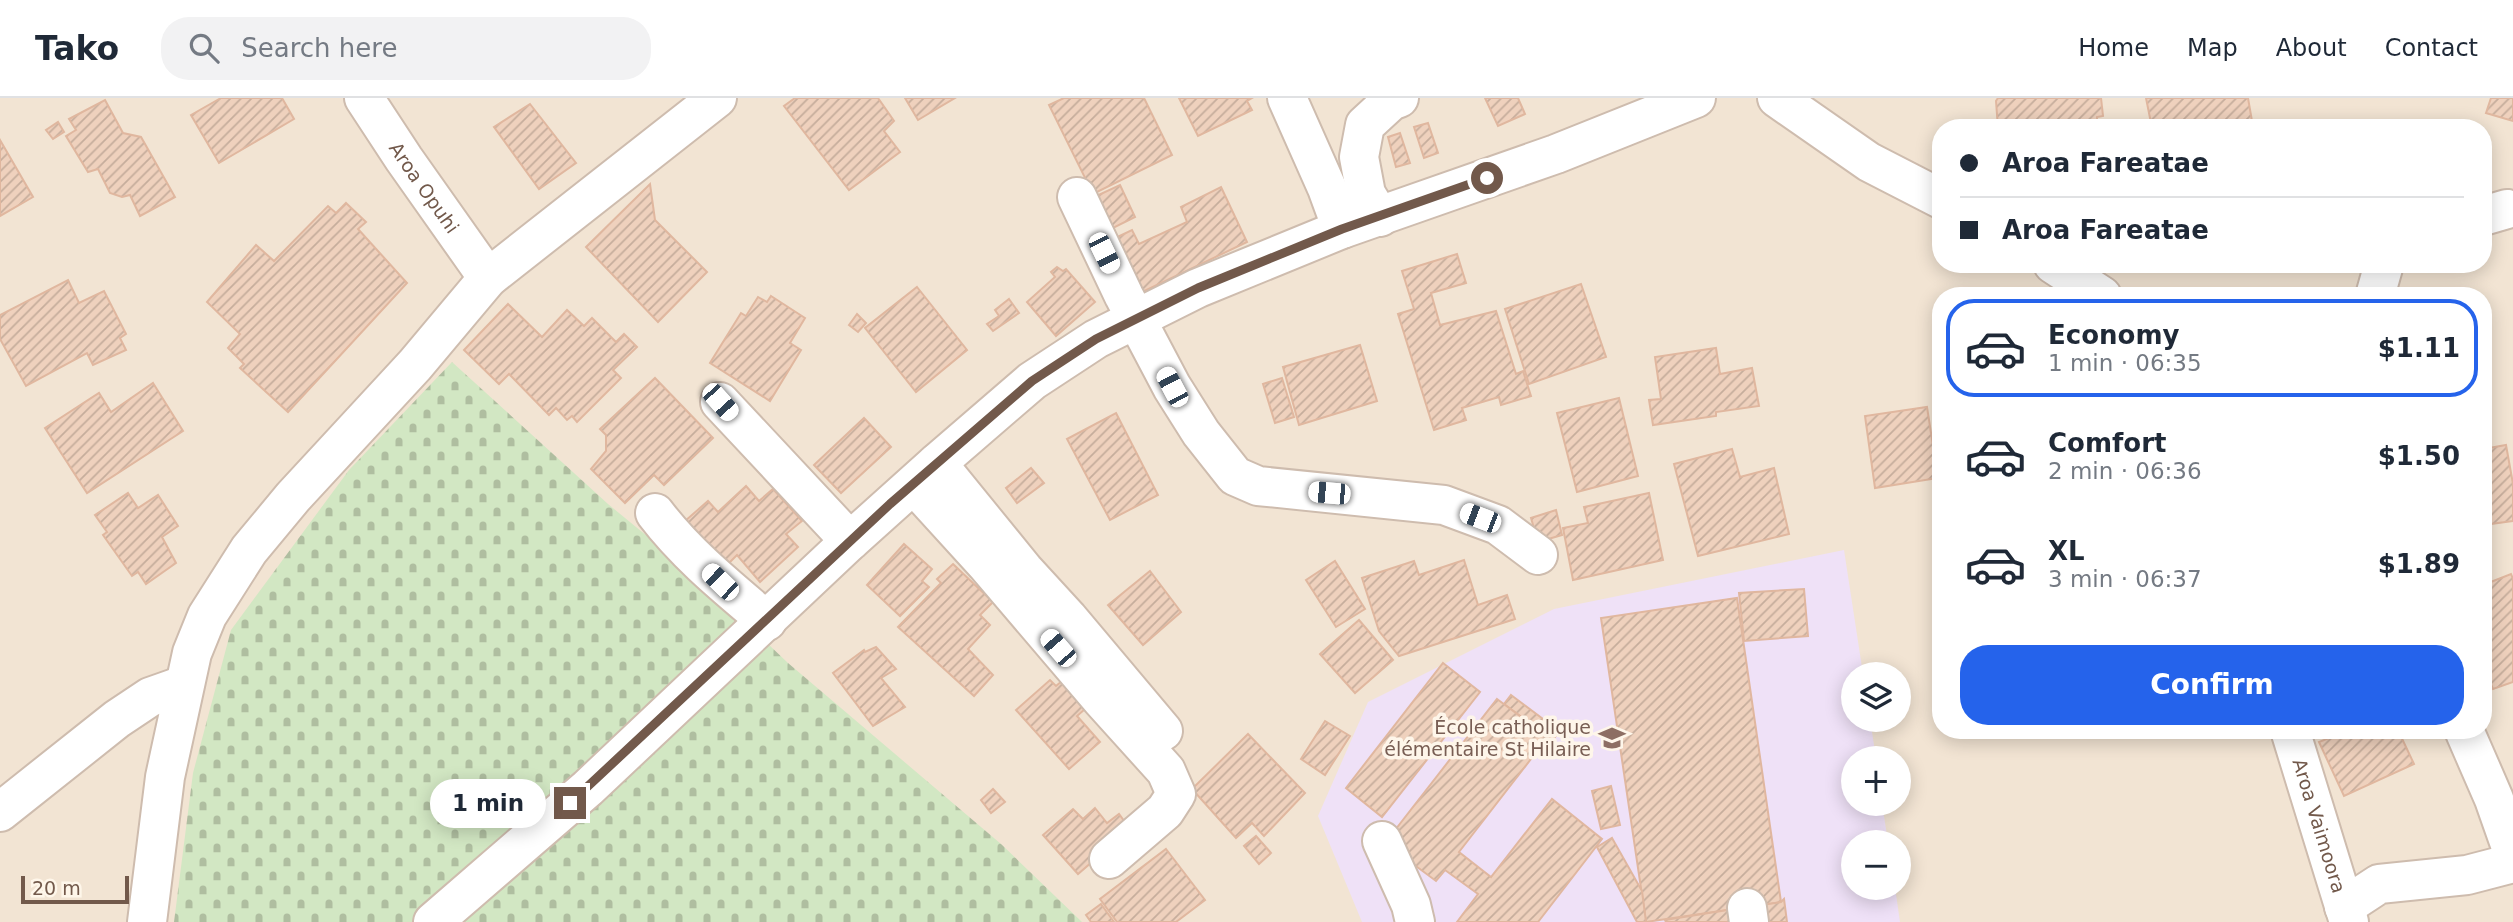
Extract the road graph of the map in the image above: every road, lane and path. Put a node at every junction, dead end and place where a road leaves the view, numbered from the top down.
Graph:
1 (364, 98) edge
2 (717, 98) edge
3 (1287, 98) edge
4 (1399, 98) edge
5 (1696, 98) edge
6 (1777, 98) edge
7 (1932, 194) edge
8 (1077, 197) dead end
9 (1380, 217) junction
10 (1342, 229) junction
11 (2067, 273) edge
12 (488, 278) junction
13 (2088, 287) edge
14 (1136, 319) junction
15 (720, 402) dead end
16 (925, 474) junction
17 (656, 513) dead end
18 (850, 541) junction
19 (1538, 555) dead end
20 (767, 621) junction
21 (184, 685) junction
22 (2293, 739) edge
23 (2468, 739) edge
24 (1173, 744) dead end
25 (0, 812) edge
26 (1382, 841) dead end
27 (2513, 853) edge
28 (1109, 859) dead end
29 (2513, 863) edge
30 (2346, 915) edge
31 (146, 922) edge
32 (433, 922) edge
33 (1415, 922) edge

1 - 12 street, Aroa Opuhi
2 - 12 street
3 - 10 street
4 - 9 street
5 - 9 street
6 - 7 street
8 - 14 street
9 - 10 street
10 - 14 street
11 - 13 street
12 - 21 street
14 - 16 street
14 - 19 street
15 - 18 street
16 - 18 street
16 - 24 street
16 - 28 street
17 - 20 street
18 - 20 street
20 - 32 street
21 - 25 street
21 - 31 street
22 - 30 street, Aroa Vaimoora
23 - 27 street
26 - 33 street
29 - 30 street

